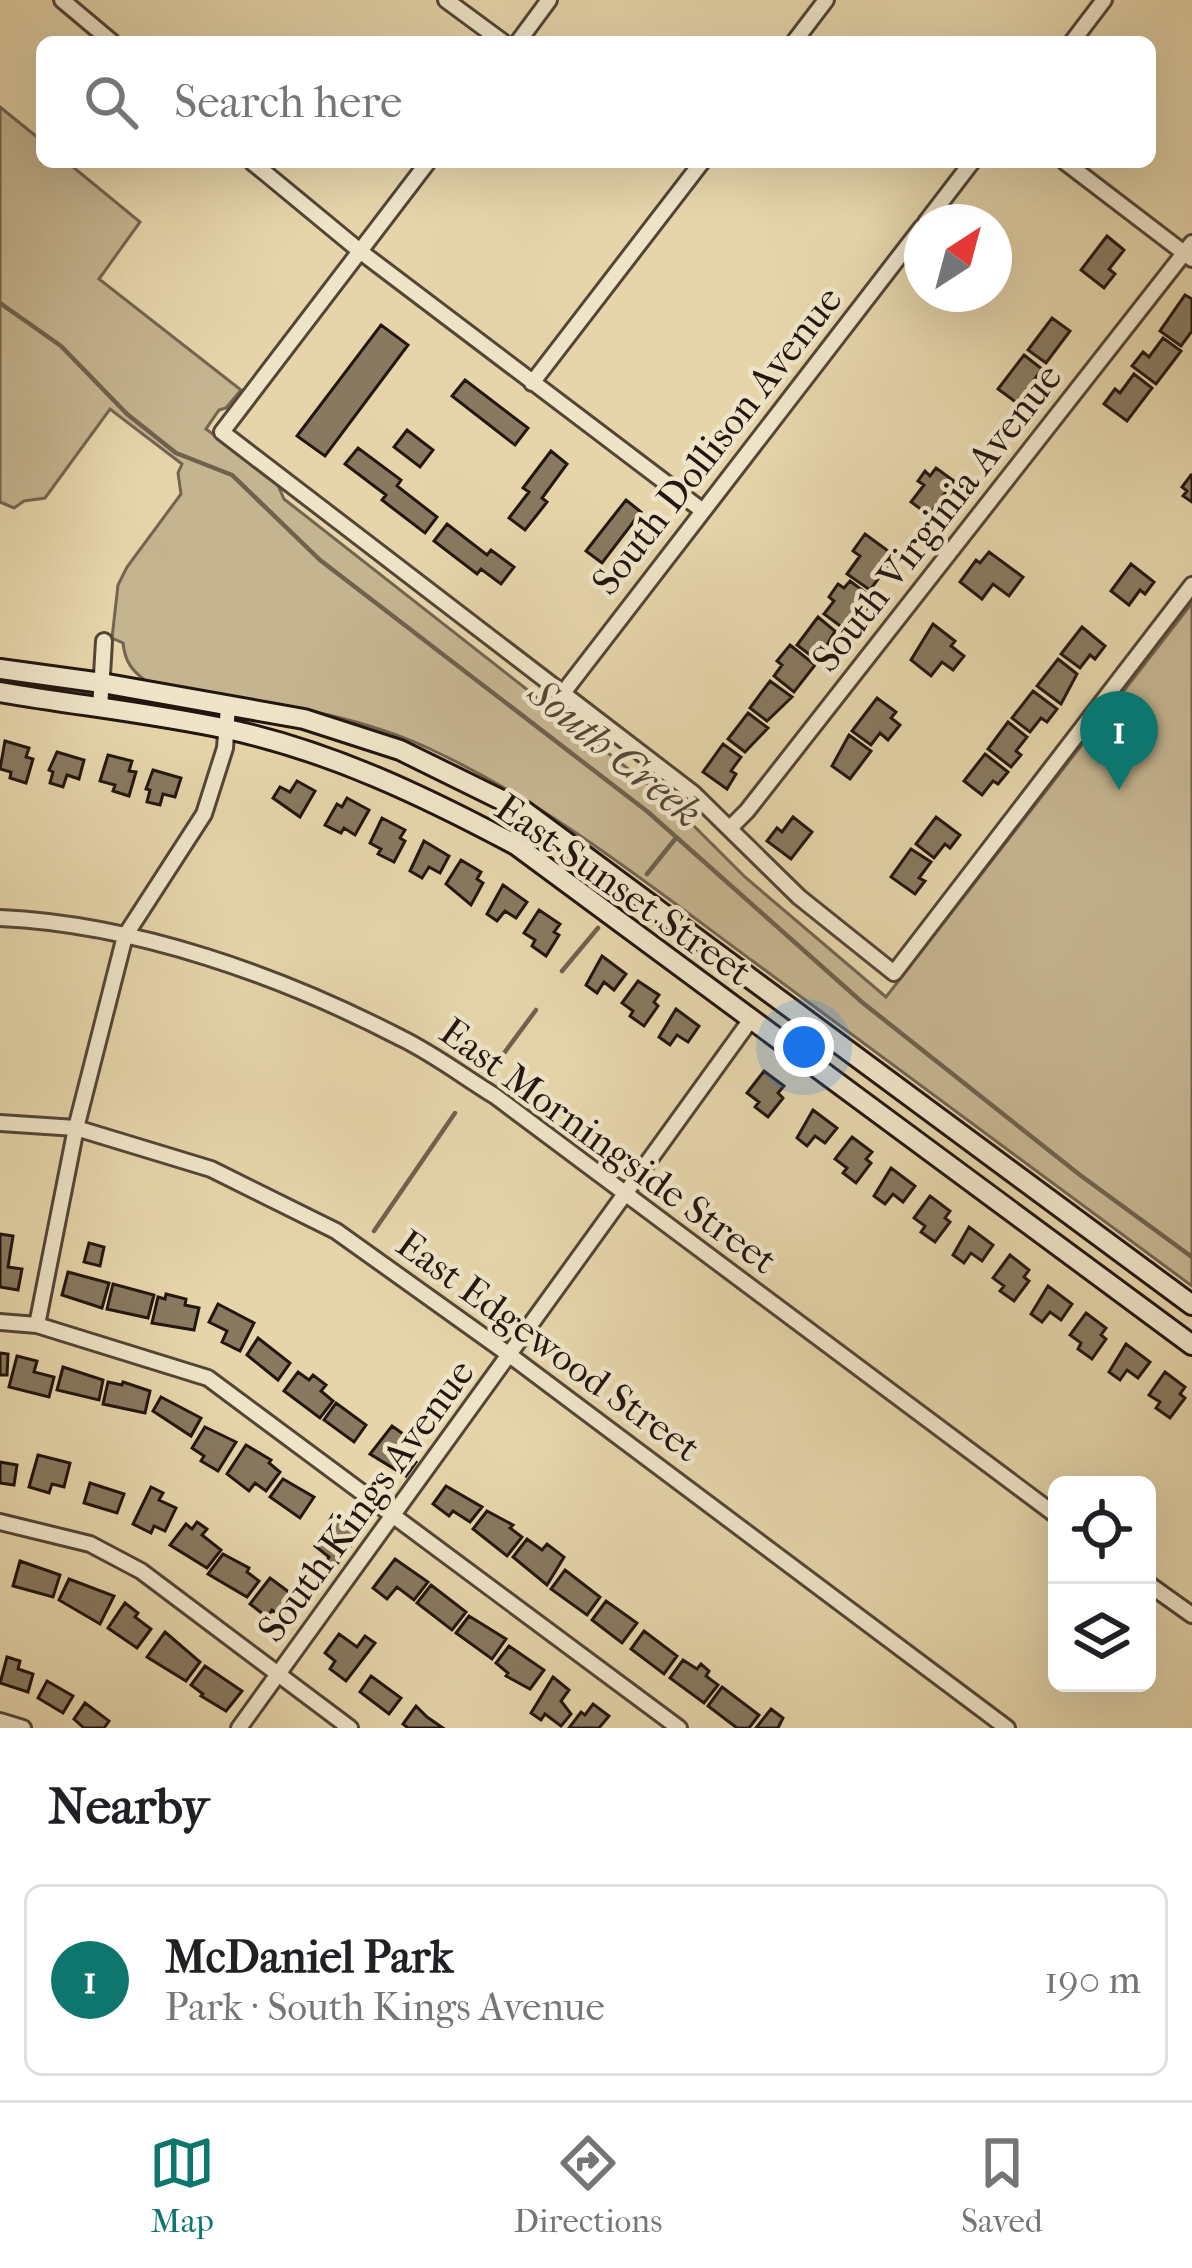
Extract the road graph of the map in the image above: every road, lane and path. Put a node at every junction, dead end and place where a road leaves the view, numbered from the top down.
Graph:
1 (62, 0) edge
2 (446, 0) edge
3 (549, 0) edge
4 (826, 0) edge
5 (1104, 0) edge
6 (105, 36) edge
7 (495, 36) edge
8 (522, 36) edge
9 (799, 36) edge
10 (1077, 36) edge
11 (259, 168) edge
12 (423, 168) edge
13 (697, 168) edge
14 (967, 168) edge
15 (1073, 168) edge
16 (940, 204) edge
17 (361, 251) junction
18 (904, 251) edge
19 (1189, 252) edge
20 (532, 382) junction
21 (703, 511) junction
22 (1192, 585) edge
23 (104, 641) dead end
24 (0, 670) edge
25 (101, 683) junction
26 (0, 692) edge
27 (563, 693) junction
28 (227, 706) junction
29 (100, 709) junction
30 (227, 729) junction
31 (730, 828) junction
32 (0, 918) edge
33 (125, 936) junction
34 (752, 1018) junction
35 (0, 1123) edge
36 (76, 1128) junction
37 (625, 1195) junction
38 (1192, 1305) edge
39 (0, 1322) edge
40 (38, 1325) junction
41 (1192, 1346) edge
42 (511, 1356) junction
43 (1048, 1509) edge
44 (395, 1515) junction
45 (0, 1522) edge
46 (1148, 1584) edge
47 (1192, 1615) edge
48 (278, 1675) junction
49 (0, 1721) edge
50 (23, 1728) edge
51 (239, 1728) edge
52 (350, 1728) edge
53 (679, 1728) edge
54 (1007, 1728) edge

1 - 6 street
2 - 7 street
3 - 8 street
4 - 9 street
5 - 10 street
11 - 17 street
12 - 17 street
13 - 20 street
14 - 16 street, South Dollison Avenue
15 - 19 street
17 - 20 street
17 - 27 street
18 - 21 street, South Dollison Avenue
19 - 31 street, South Virginia Avenue
20 - 21 street
21 - 27 street, South Dollison Avenue
22 - 31 street
23 - 25 street
24 - 25 main road, East Sunset Street
25 - 28 main road, East Sunset Street
25 - 29 street
26 - 29 main road, East Sunset Street
27 - 31 street
28 - 30 street
28 - 38 main road, East Sunset Street
29 - 30 main road, East Sunset Street
30 - 33 street
30 - 34 main road, East Sunset Street
32 - 33 street, East Morningside Street
33 - 36 street
33 - 37 street, East Morningside Street
34 - 37 street, South Kings Avenue
34 - 41 main road, East Sunset Street
35 - 36 street, East Edgewood Street
36 - 40 street
36 - 42 street, East Edgewood Street
37 - 42 street, South Kings Avenue
37 - 43 street, East Morningside Street
39 - 40 street
40 - 44 street
42 - 44 street, South Kings Avenue
42 - 54 street, East Edgewood Street
44 - 48 street, South Kings Avenue
44 - 53 street
45 - 48 street
46 - 47 street
48 - 51 street, South Kings Avenue
48 - 52 street
49 - 50 street

